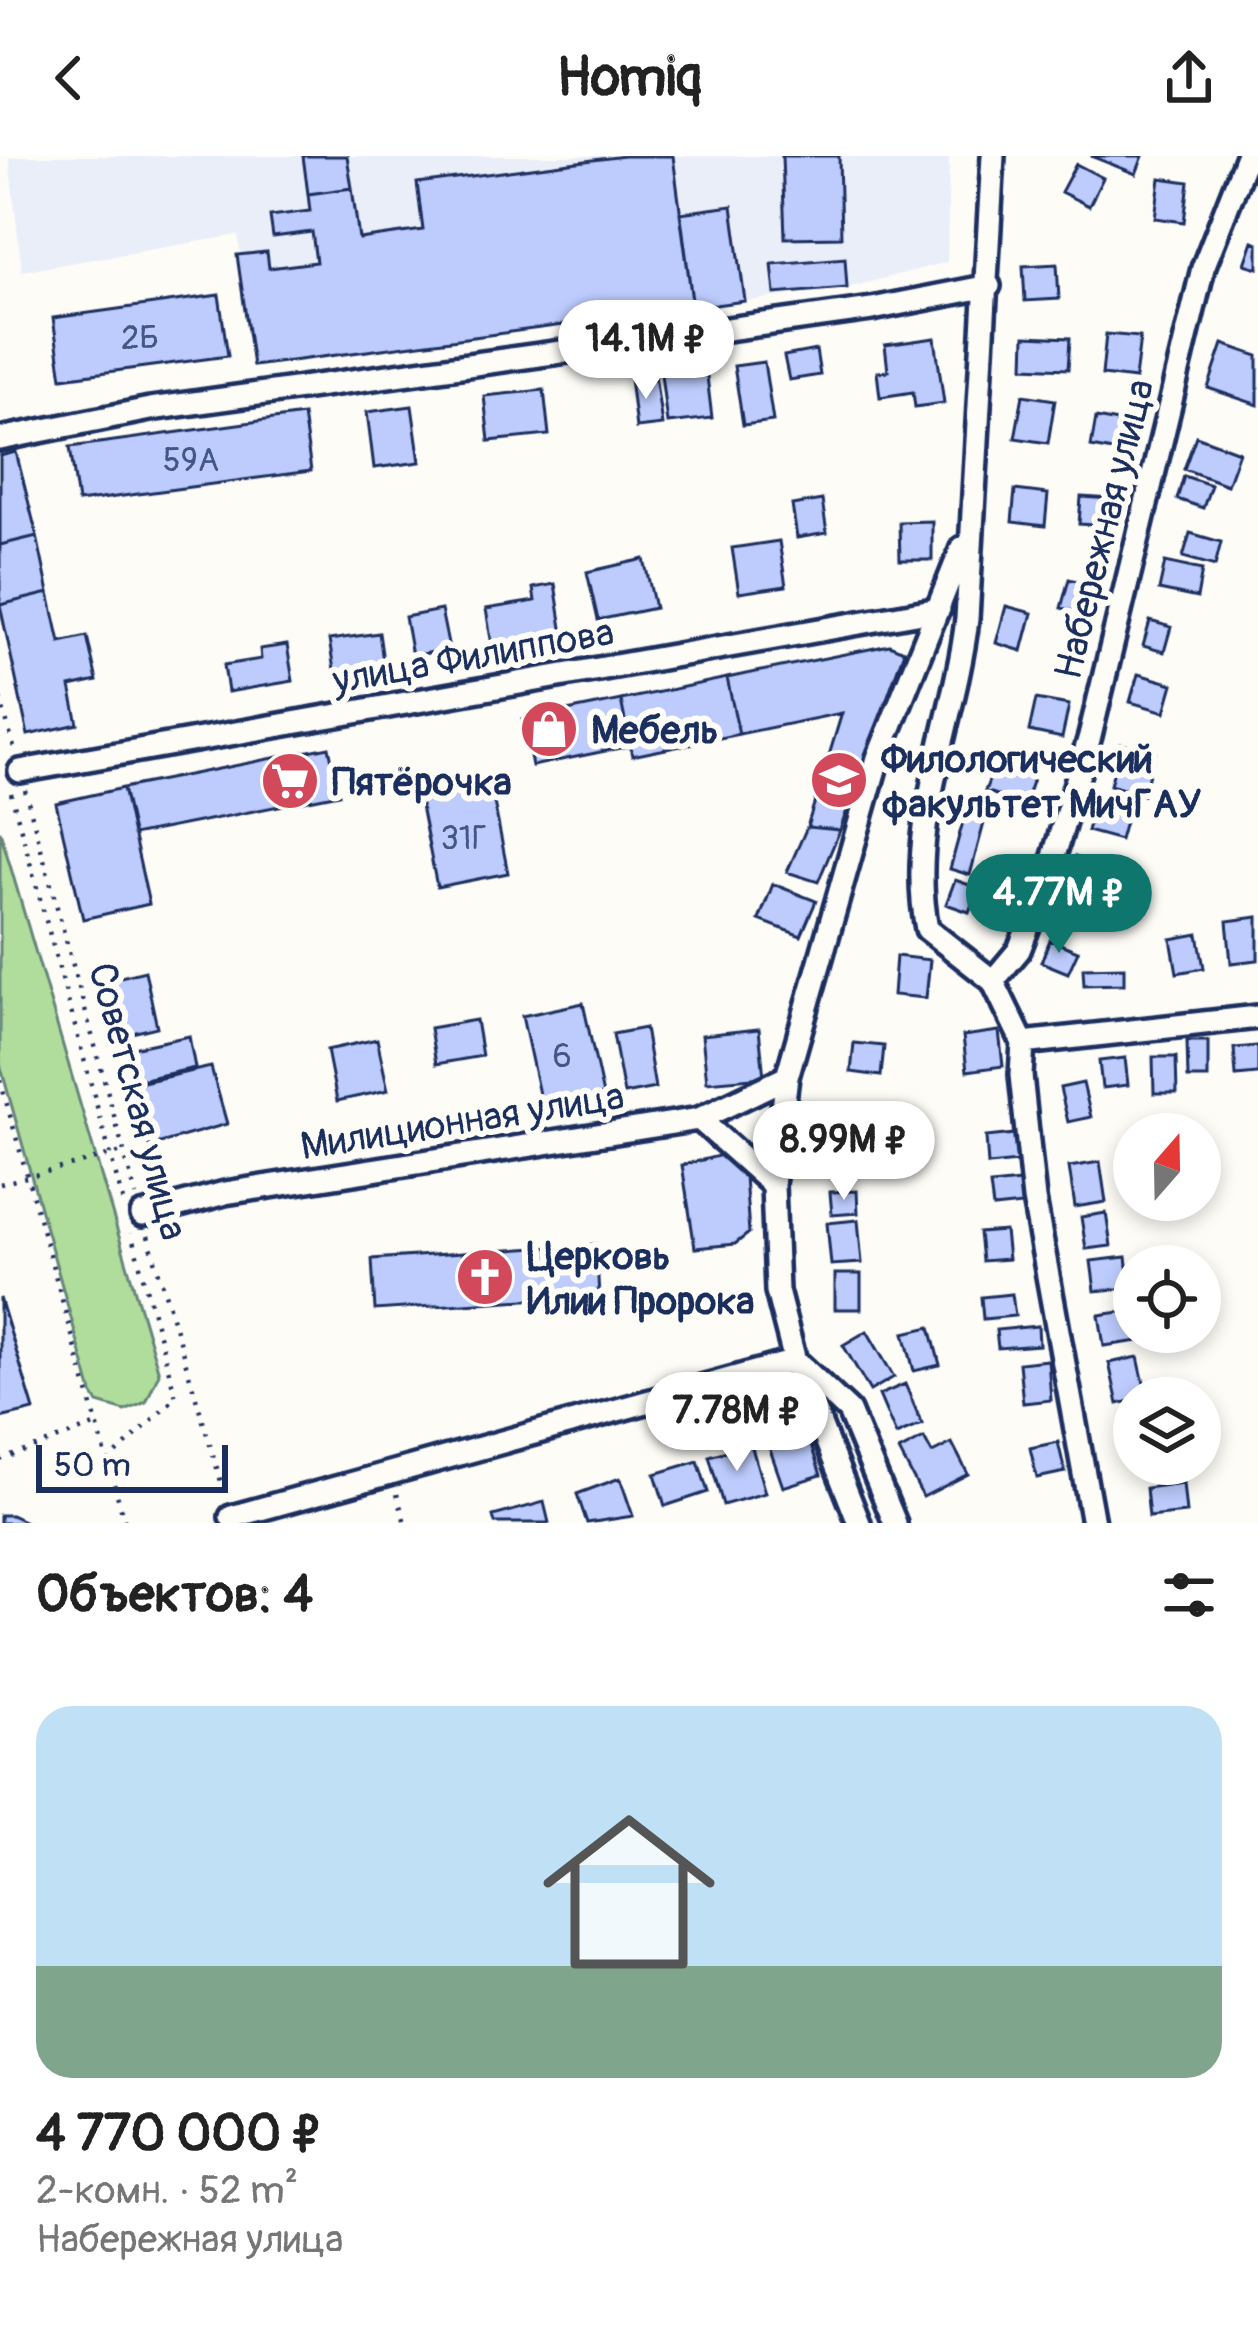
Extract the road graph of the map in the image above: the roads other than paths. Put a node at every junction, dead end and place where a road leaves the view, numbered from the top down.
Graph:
1 (993, 156) edge
2 (1246, 156) edge
3 (989, 286) junction
4 (0, 439) edge
5 (969, 531) junction
6 (939, 609) junction
7 (13, 771) road end
8 (993, 981) junction
9 (1258, 1017) edge
10 (1024, 1043) junction
11 (787, 1077) junction
12 (698, 1119) junction
13 (773, 1185) junction
14 (142, 1215) road end
15 (795, 1361) junction
16 (231, 1517) road end
17 (859, 1523) edge
18 (895, 1523) edge
19 (1093, 1523) edge

1 - 3 street
2 - 8 street, Набережная улица
3 - 4 street
3 - 5 street
5 - 6 street
5 - 8 street
6 - 7 street, улица Филиппова
6 - 11 street
8 - 10 street
9 - 10 street
10 - 19 street
11 - 12 street, Милиционная улица
11 - 13 street
12 - 13 street
12 - 14 street, Милиционная улица
13 - 15 street
15 - 16 street
15 - 17 street
15 - 18 street

